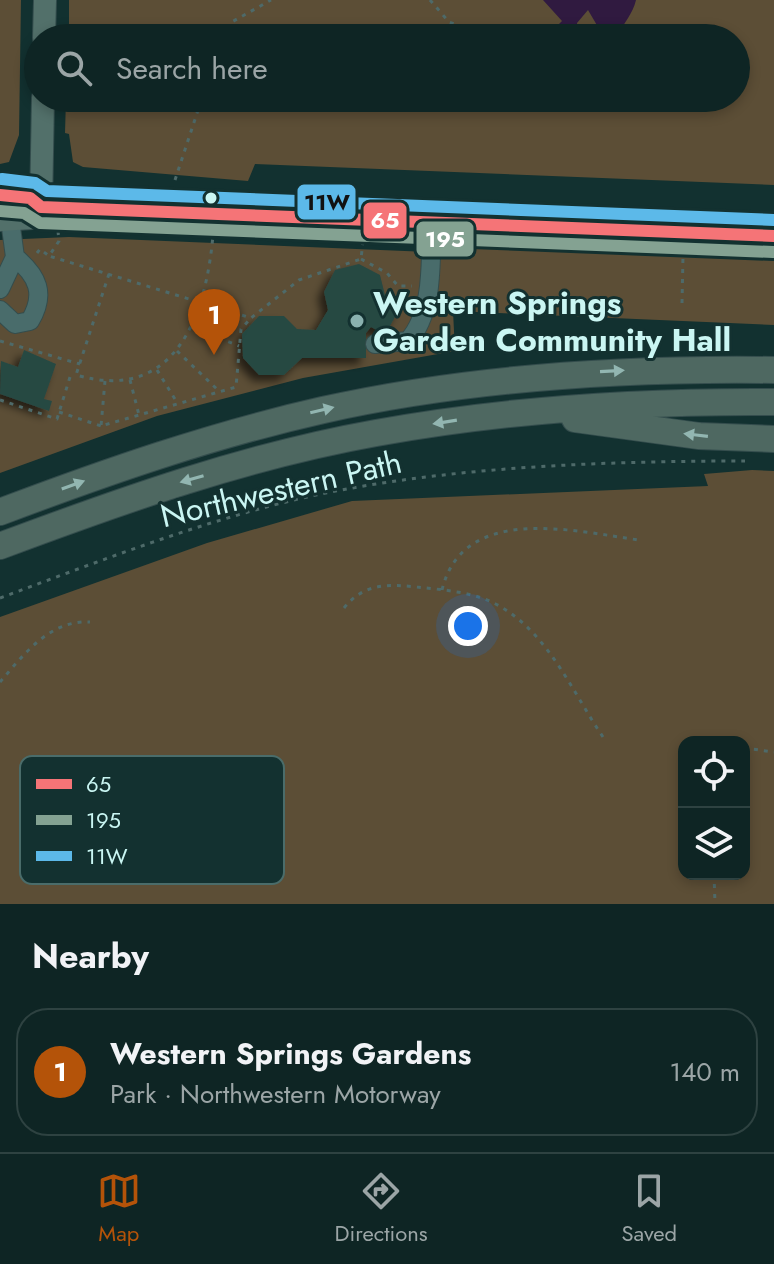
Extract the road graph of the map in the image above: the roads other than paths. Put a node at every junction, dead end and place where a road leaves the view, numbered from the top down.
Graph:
1 (45, 0) edge
2 (44, 24) edge
3 (43, 112) edge
4 (0, 195) edge
5 (41, 207) junction
6 (5, 220) edge
7 (432, 221) junction
8 (774, 236) edge
9 (15, 257) junction
10 (0, 289) edge
11 (1, 314) edge
12 (375, 344) dead end
13 (774, 370) edge
14 (774, 402) edge
15 (522, 411) junction
16 (774, 439) edge
17 (0, 512) edge
18 (0, 546) edge

1 - 2 main road
3 - 5 main road
4 - 5 main road
5 - 6 main road
5 - 7 main road
6 - 9 lane
7 - 8 main road
7 - 12 lane
9 - 10 lane
9 - 11 lane
17 -> 13 highway
14 - 15 highway
16 -> 15 highway
15 -> 18 highway

